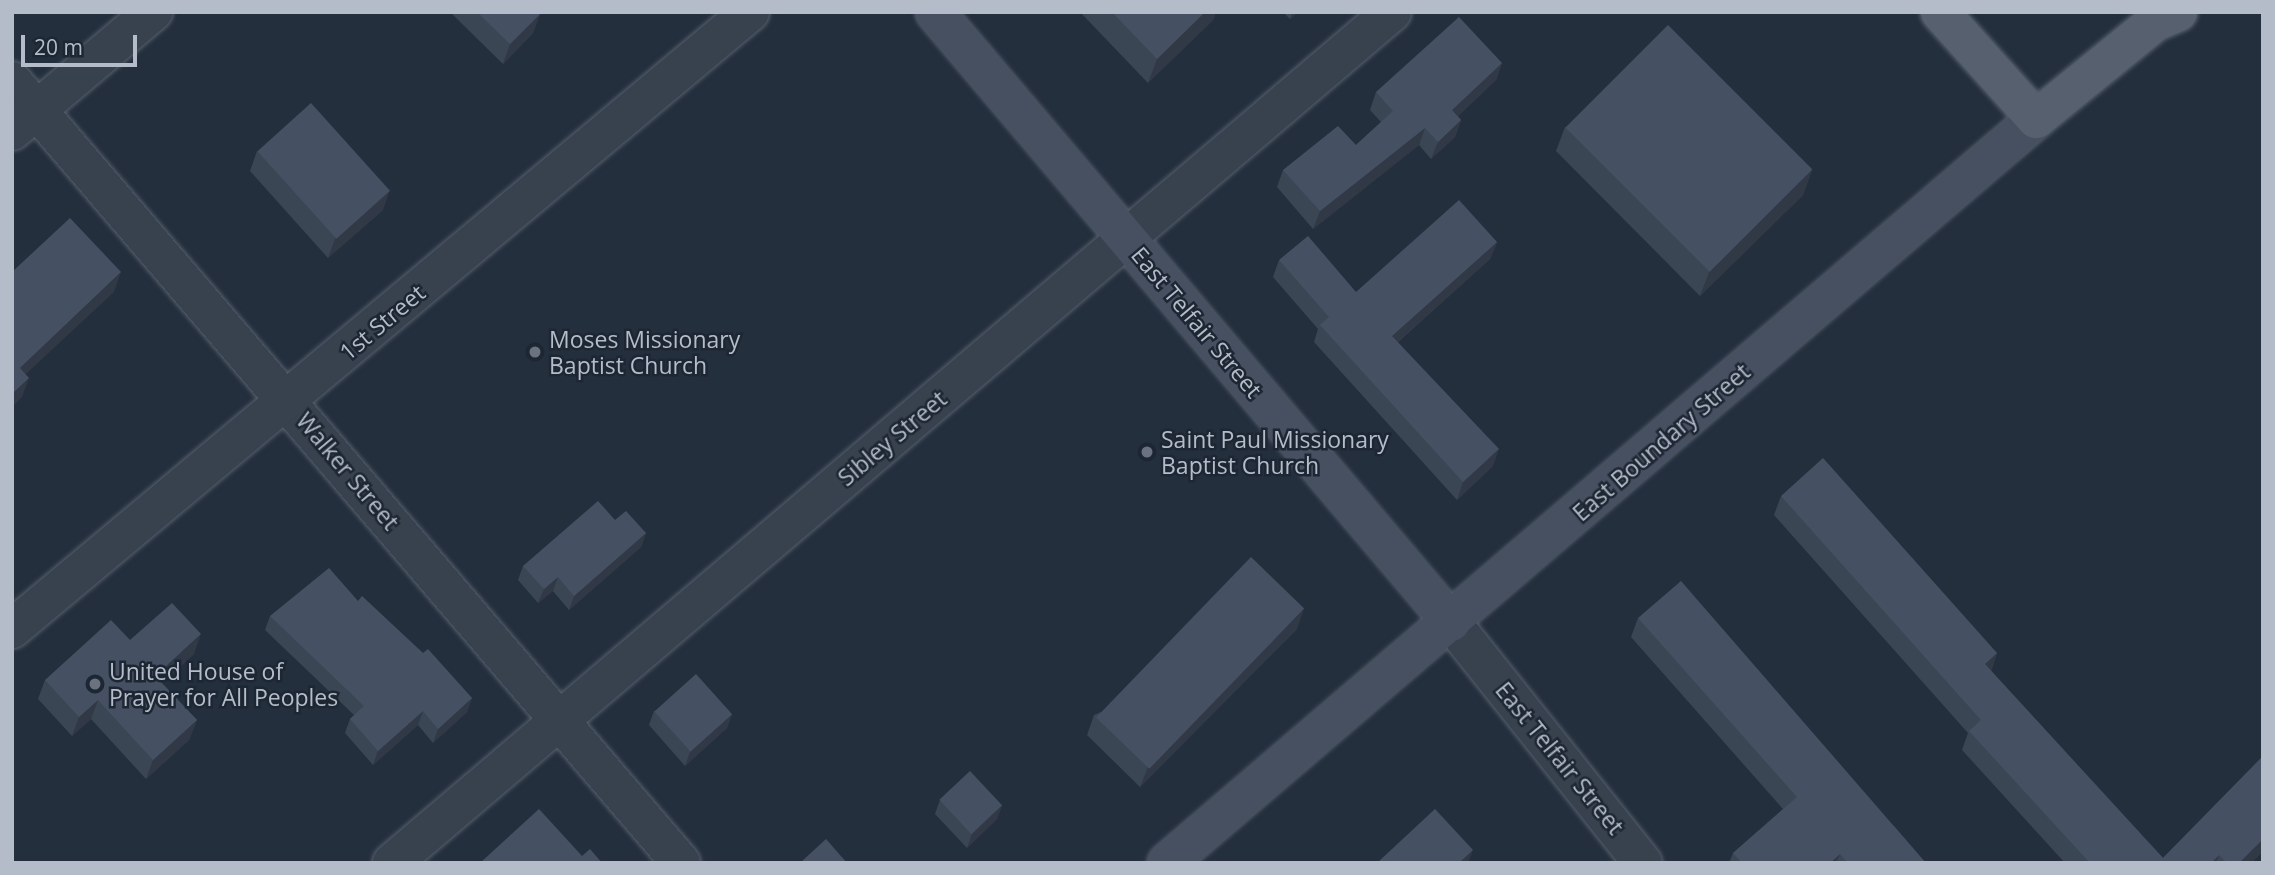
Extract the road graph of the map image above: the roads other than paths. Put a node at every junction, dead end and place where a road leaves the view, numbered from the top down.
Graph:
1 (153, 12) edge
2 (750, 12) edge
3 (935, 12) edge
4 (1392, 12) edge
5 (1940, 12) edge
6 (2160, 15) edge
7 (12, 81) edge
8 (2036, 119) junction
9 (24, 121) edge
10 (1127, 239) junction
11 (289, 400) junction
12 (1451, 622) junction
13 (12, 629) edge
14 (557, 722) junction
15 (392, 863) edge
16 (681, 863) edge
17 (1167, 863) edge
18 (1643, 863) edge

1 - 9 street
2 - 11 street, 1st Street
3 - 10 main road, East Telfair Street
4 - 10 street, Sibley Street
5 - 8 main road
6 - 8 main road, East Boundary Street
7 - 9 street, Walker Street
8 - 12 main road, East Boundary Street
9 - 11 street, Walker Street
10 - 12 main road, East Telfair Street
10 - 14 street, Sibley Street
11 - 13 street, 1st Street
11 - 14 street, Walker Street
12 - 17 main road, East Boundary Street
12 - 18 street, East Telfair Street
14 - 15 street, Sibley Street
14 - 16 street, Walker Street

